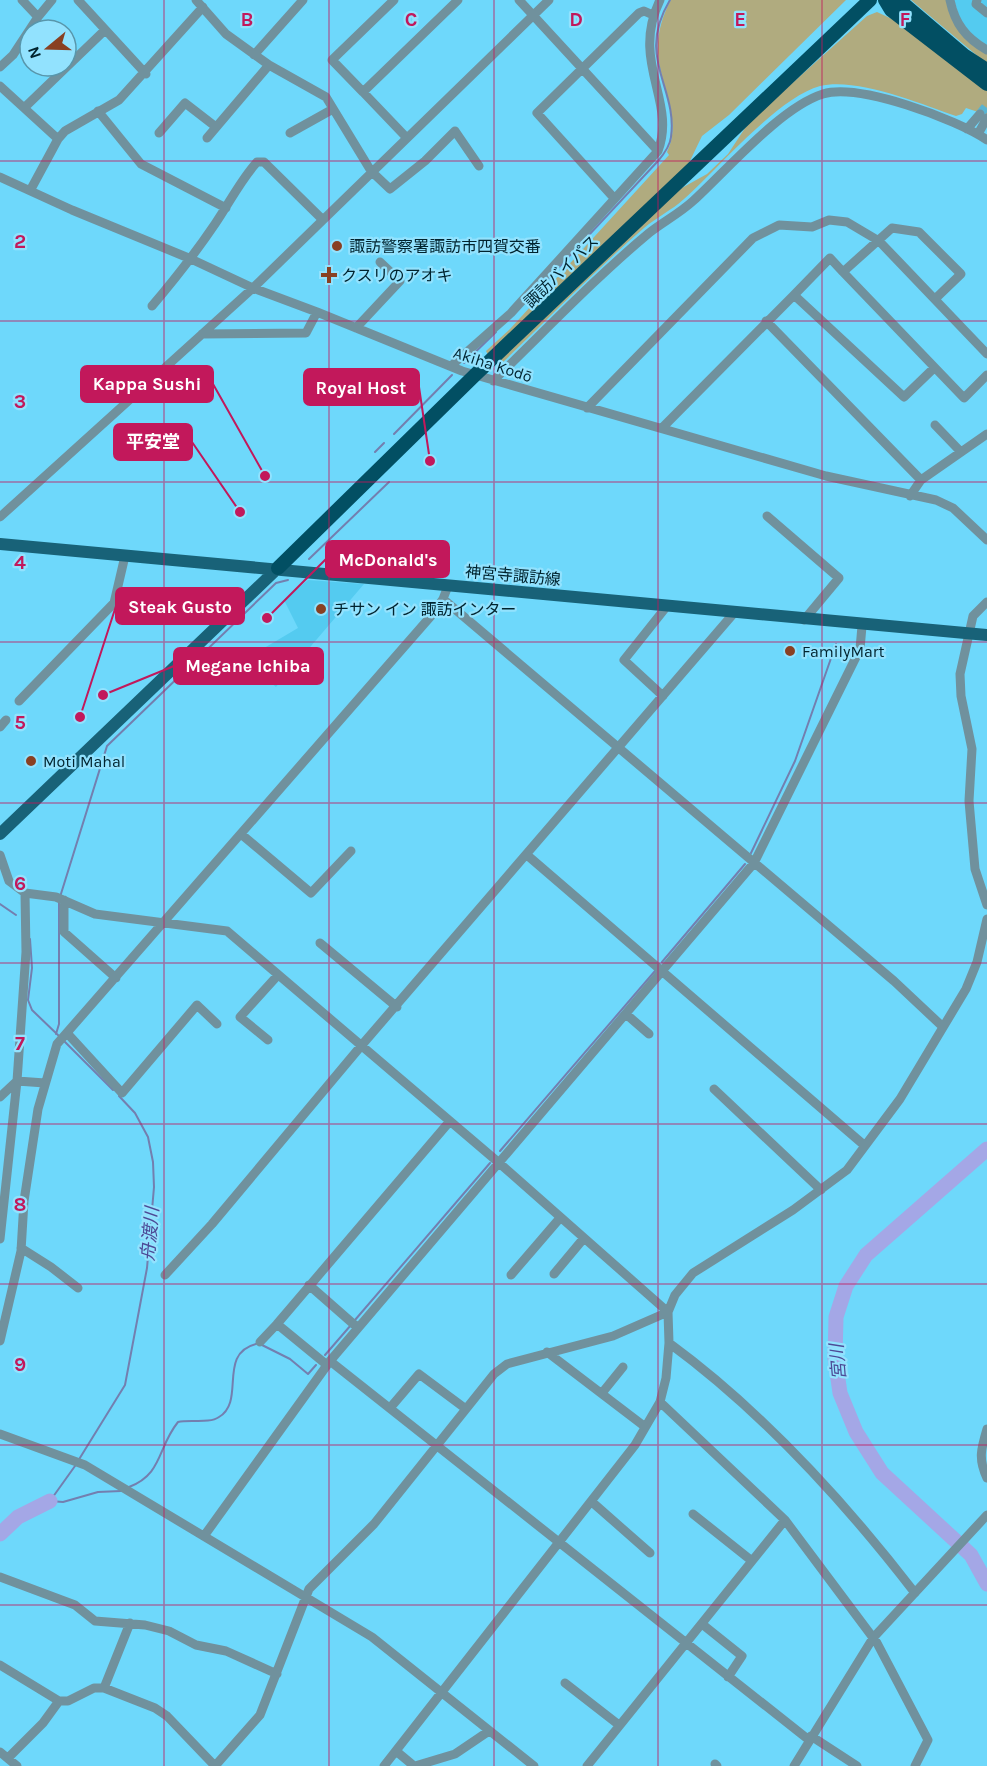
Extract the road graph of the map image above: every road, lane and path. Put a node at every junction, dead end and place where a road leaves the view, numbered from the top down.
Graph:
1 (22, 0) edge
2 (52, 0) edge
3 (78, 0) edge
4 (303, 0) edge
5 (394, 0) edge
6 (519, 0) edge
7 (549, 0) edge
8 (660, 0) edge
9 (870, 0) edge
10 (885, 0) edge
11 (899, 0) edge
12 (950, 0) edge
13 (977, 0) edge
14 (454, 1) edge
15 (199, 4) edge
16 (987, 13) edge
17 (534, 15) junction
18 (654, 15) junction
19 (38, 17) junction
20 (105, 30) junction
21 (987, 50) edge
22 (254, 55) junction
23 (269, 64) junction
24 (0, 68) edge
25 (583, 68) junction
26 (987, 70) edge
27 (146, 74) junction
28 (987, 84) edge
29 (0, 86) edge
30 (363, 92) junction
31 (24, 108) junction
32 (333, 109) junction
33 (98, 111) junction
34 (983, 116) edge
35 (216, 127) junction
36 (967, 129) junction
37 (159, 133) dead end
38 (290, 133) dead end
39 (978, 134) junction
40 (406, 137) junction
41 (207, 138) dead end
42 (58, 139) junction
43 (987, 140) edge
44 (658, 151) junction
45 (479, 166) dead end
46 (371, 171) junction
47 (0, 177) edge
48 (31, 189) junction
49 (615, 198) junction
50 (226, 208) junction
51 (322, 219) junction
52 (879, 241) junction
53 (191, 259) junction
54 (380, 262) dead end
55 (843, 272) junction
56 (253, 288) junction
57 (794, 295) junction
58 (935, 299) junction
59 (152, 306) dead end
60 (317, 312) junction
61 (766, 321) junction
62 (356, 328) junction
63 (201, 334) junction
64 (987, 354) edge
65 (451, 366) junction
66 (934, 368) junction
67 (475, 375) junction
68 (987, 375) edge
69 (493, 381) junction
70 (587, 408) junction
71 (935, 425) dead end
72 (662, 428) junction
73 (987, 434) edge
74 (960, 451) junction
75 (921, 480) junction
76 (910, 496) junction
77 (767, 516) dead end
78 (0, 517) edge
79 (987, 540) edge
80 (0, 544) edge
81 (125, 555) junction
82 (278, 568) junction
83 (448, 586) junction
84 (443, 598) junction
85 (987, 602) edge
86 (667, 606) junction
87 (734, 612) junction
88 (804, 620) junction
89 (862, 626) junction
90 (967, 634) junction
91 (987, 635) edge
92 (663, 696) junction
93 (19, 701) dead end
94 (618, 747) junction
95 (0, 834) edge
96 (241, 834) junction
97 (351, 851) dead end
98 (0, 855) edge
99 (527, 855) junction
100 (754, 863) junction
101 (25, 893) junction
102 (61, 899) junction
103 (987, 905) edge
104 (987, 920) edge
105 (165, 923) junction
106 (320, 943) dead end
107 (663, 971) junction
108 (278, 975) junction
109 (116, 978) junction
110 (397, 1007) junction
111 (626, 1014) junction
112 (217, 1024) dead end
113 (943, 1027) junction
114 (66, 1034) junction
115 (649, 1034) dead end
116 (268, 1040) dead end
117 (361, 1046) junction
118 (16, 1080) junction
119 (45, 1083) junction
120 (714, 1089) dead end
121 (0, 1097) edge
122 (450, 1121) junction
123 (864, 1145) junction
124 (498, 1162) junction
125 (821, 1190) junction
126 (560, 1218) junction
127 (1, 1225) edge
128 (584, 1238) junction
129 (0, 1239) edge
130 (21, 1248) junction
131 (554, 1274) dead end
132 (165, 1275) dead end
133 (511, 1275) dead end
134 (309, 1285) junction
135 (78, 1288) dead end
136 (668, 1312) junction
137 (277, 1324) junction
138 (358, 1328) junction
139 (0, 1341) edge
140 (260, 1342) dead end
141 (669, 1343) junction
142 (547, 1352) junction
143 (329, 1363) junction
144 (623, 1367) dead end
145 (602, 1393) junction
146 (660, 1402) junction
147 (390, 1408) junction
148 (466, 1408) junction
149 (644, 1426) junction
150 (987, 1429) edge
151 (0, 1434) edge
152 (436, 1445) junction
153 (987, 1478) edge
154 (592, 1502) junction
155 (693, 1514) dead end
156 (987, 1515) edge
157 (785, 1520) junction
158 (204, 1536) junction
159 (559, 1544) junction
160 (650, 1553) dead end
161 (752, 1561) junction
162 (0, 1577) edge
163 (915, 1593) junction
164 (307, 1598) junction
165 (130, 1623) junction
166 (702, 1624) junction
167 (873, 1638) junction
168 (685, 1644) junction
169 (0, 1665) edge
170 (277, 1674) junction
171 (728, 1677) junction
172 (565, 1683) dead end
173 (105, 1688) junction
174 (442, 1692) junction
175 (59, 1701) junction
176 (619, 1725) junction
177 (489, 1731) junction
178 (810, 1738) junction
179 (396, 1751) junction
180 (4, 1755) edge
181 (16, 1766) edge
182 (215, 1766) edge
183 (384, 1766) edge
184 (415, 1766) edge
185 (534, 1766) edge
186 (587, 1766) edge
187 (794, 1766) edge
188 (857, 1766) edge
189 (915, 1766) edge

1 - 19 street
2 - 19 street
3 - 20 street
4 - 22 street
5 - 30 street
6 - 17 street
7 - 17 street
8 - 18 street
9 - 67 highway, 諏訪バイパス
10 - 28 highway
11 - 26 highway
12 - 21 street
13 - 16 street
14 - 30 street
15 - 22 street
15 - 27 street
17 - 25 street
17 - 40 street
18 - 25 street
18 - 44 street
19 - 24 street
20 - 27 street
20 - 31 street
22 - 23 street
23 - 32 street
23 - 35 street
25 - 44 street
25 - 49 street
27 - 33 street
29 - 31 street
30 - 40 street
31 - 42 street
32 - 38 street
32 - 46 street
33 - 42 street
33 - 50 street
34 - 36 street
34 - 39 street
35 - 37 street
35 - 41 street
36 - 39 street
36 - 69 street
39 - 43 street
40 - 46 street
42 - 48 street
44 - 49 street
45 - 46 street
46 - 51 street
47 - 48 street, Akiha Kodō
48 - 53 street, Akiha Kodō
49 - 65 street
50 - 51 street
50 - 53 street
51 - 56 street
52 - 55 street
52 - 58 street
52 - 58 street
52 - 70 street
53 - 56 street, Akiha Kodō
53 - 59 street
54 - 62 street
55 - 57 street
55 - 66 street
56 - 60 street, Akiha Kodō
56 - 63 street
57 - 61 street
57 - 66 street
58 - 64 street
60 - 62 street, Akiha Kodō
60 - 63 street
61 - 72 street
61 - 75 street
62 - 65 street, Akiha Kodō
63 - 78 street
65 - 67 street, Akiha Kodō
66 - 68 street
67 - 69 street, Akiha Kodō
67 - 82 highway, 諏訪バイパス
69 - 70 street, Akiha Kodō
70 - 72 street, Akiha Kodō
71 - 74 street
72 - 76 street, Akiha Kodō
73 - 74 street
74 - 75 street
75 - 76 street
76 - 79 street, Akiha Kodō
77 - 88 street
80 - 81 main road, 神宮寺諏訪線
81 - 82 main road, 神宮寺諏訪線
81 - 93 street
82 - 83 main road, 神宮寺諏訪線
82 - 95 main road
83 - 84 street
83 - 86 main road, 神宮寺諏訪線
84 - 94 street
84 - 96 street
85 - 90 street
86 - 87 main road, 神宮寺諏訪線
86 - 92 street
87 - 88 main road, 神宮寺諏訪線
87 - 92 street
88 - 89 main road, 神宮寺諏訪線
89 - 90 main road, 神宮寺諏訪線
89 - 100 street
90 - 91 main road, 神宮寺諏訪線
90 - 103 street
92 - 94 street
94 - 99 street
94 - 100 street
96 - 97 street
96 - 105 street
98 - 101 street
99 - 107 street
99 - 110 street
100 - 107 street
100 - 113 street
101 - 102 street
101 - 118 street
102 - 105 street
102 - 109 street
104 - 113 street
105 - 108 street
105 - 109 street
106 - 110 street
107 - 111 street
107 - 123 street
108 - 116 street
108 - 117 street
109 - 114 street
110 - 117 street
111 - 115 street
111 - 124 street
112 - 114 street
113 - 123 street
114 - 119 street
117 - 122 street
117 - 132 street
118 - 119 street
118 - 121 street
118 - 127 street
119 - 130 street
120 - 125 street
122 - 124 street
122 - 134 street
123 - 125 street
124 - 126 street
124 - 138 street
125 - 136 street
126 - 128 street
126 - 133 street
127 - 129 street
128 - 131 street
128 - 136 street
130 - 135 street
130 - 139 street
134 - 137 street
134 - 138 street
136 - 141 street
136 - 142 street
137 - 140 street
137 - 143 street
138 - 143 street
141 - 146 street
141 - 163 street
142 - 145 street
142 - 148 street
143 - 147 street
143 - 158 street
144 - 145 street
145 - 149 street
146 - 149 street
146 - 157 street
147 - 148 street
147 - 152 street
148 - 152 street
149 - 154 street
150 - 153 street
151 - 158 street
152 - 159 street
152 - 164 street
154 - 159 street
154 - 160 street
155 - 161 street
156 - 163 street
157 - 161 street
157 - 167 street
158 - 164 street
159 - 168 street
159 - 174 street
161 - 166 street
162 - 165 street
163 - 167 street
164 - 170 street
164 - 174 street
165 - 170 street
165 - 173 street
166 - 168 street
166 - 171 street
167 - 178 street
167 - 189 street
168 - 171 street
168 - 176 street
169 - 175 street
170 - 182 street
171 - 178 street
172 - 176 street
173 - 175 street
173 - 182 street
174 - 177 street
174 - 179 street
175 - 180 street
176 - 186 street
177 - 184 street
177 - 185 street
178 - 187 street
178 - 188 street
179 - 183 street
179 - 184 street
180 - 181 street

